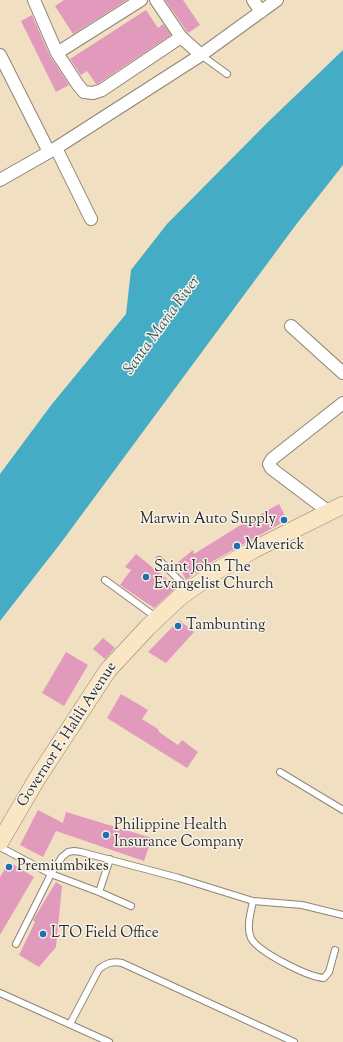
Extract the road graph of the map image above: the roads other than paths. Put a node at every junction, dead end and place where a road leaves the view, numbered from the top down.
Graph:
1 (141, 0) edge
2 (156, 0) edge
3 (253, 0) edge
4 (277, 0) edge
5 (36, 1) edge
6 (261, 12) junction
7 (181, 37) junction
8 (57, 53) junction
9 (201, 54) junction
10 (0, 55) edge
11 (227, 74) dead end
12 (52, 150) junction
13 (0, 180) edge
14 (91, 219) dead end
15 (291, 326) dead end
16 (343, 373) edge
17 (343, 403) edge
18 (336, 509) edge
19 (159, 560) dead end
20 (105, 580) dead end
21 (189, 590) junction
22 (157, 618) junction
23 (280, 772) dead end
24 (343, 810) edge
25 (1, 840) edge
26 (110, 860) junction
27 (51, 874) junction
28 (99, 892) junction
29 (253, 901) junction
30 (131, 906) dead end
31 (343, 915) edge
32 (16, 944) dead end
33 (335, 950) dead end
34 (0, 993) edge
35 (70, 1024) junction
36 (109, 1042) edge
37 (294, 1042) edge

1 - 8 street
2 - 7 street
3 - 6 street
4 - 6 street
5 - 8 street
6 - 9 street
7 - 8 street
7 - 9 street
9 - 11 lane
9 - 12 street
10 - 12 street
12 - 13 street
12 - 14 street
15 - 16 street
17 - 18 street
18 - 21 main road, Governor F. Halili Avenue
19 - 21 lane
20 - 22 lane
21 - 22 main road, Governor F. Halili Avenue
22 - 25 main road, Governor F. Halili Avenue
23 - 24 lane
25 - 27 lane
26 - 27 lane
26 - 28 lane
26 - 29 lane
27 - 28 lane
27 - 32 lane
28 - 30 lane
29 - 31 lane
29 - 33 lane
34 - 35 lane
35 - 36 lane
35 - 37 lane

